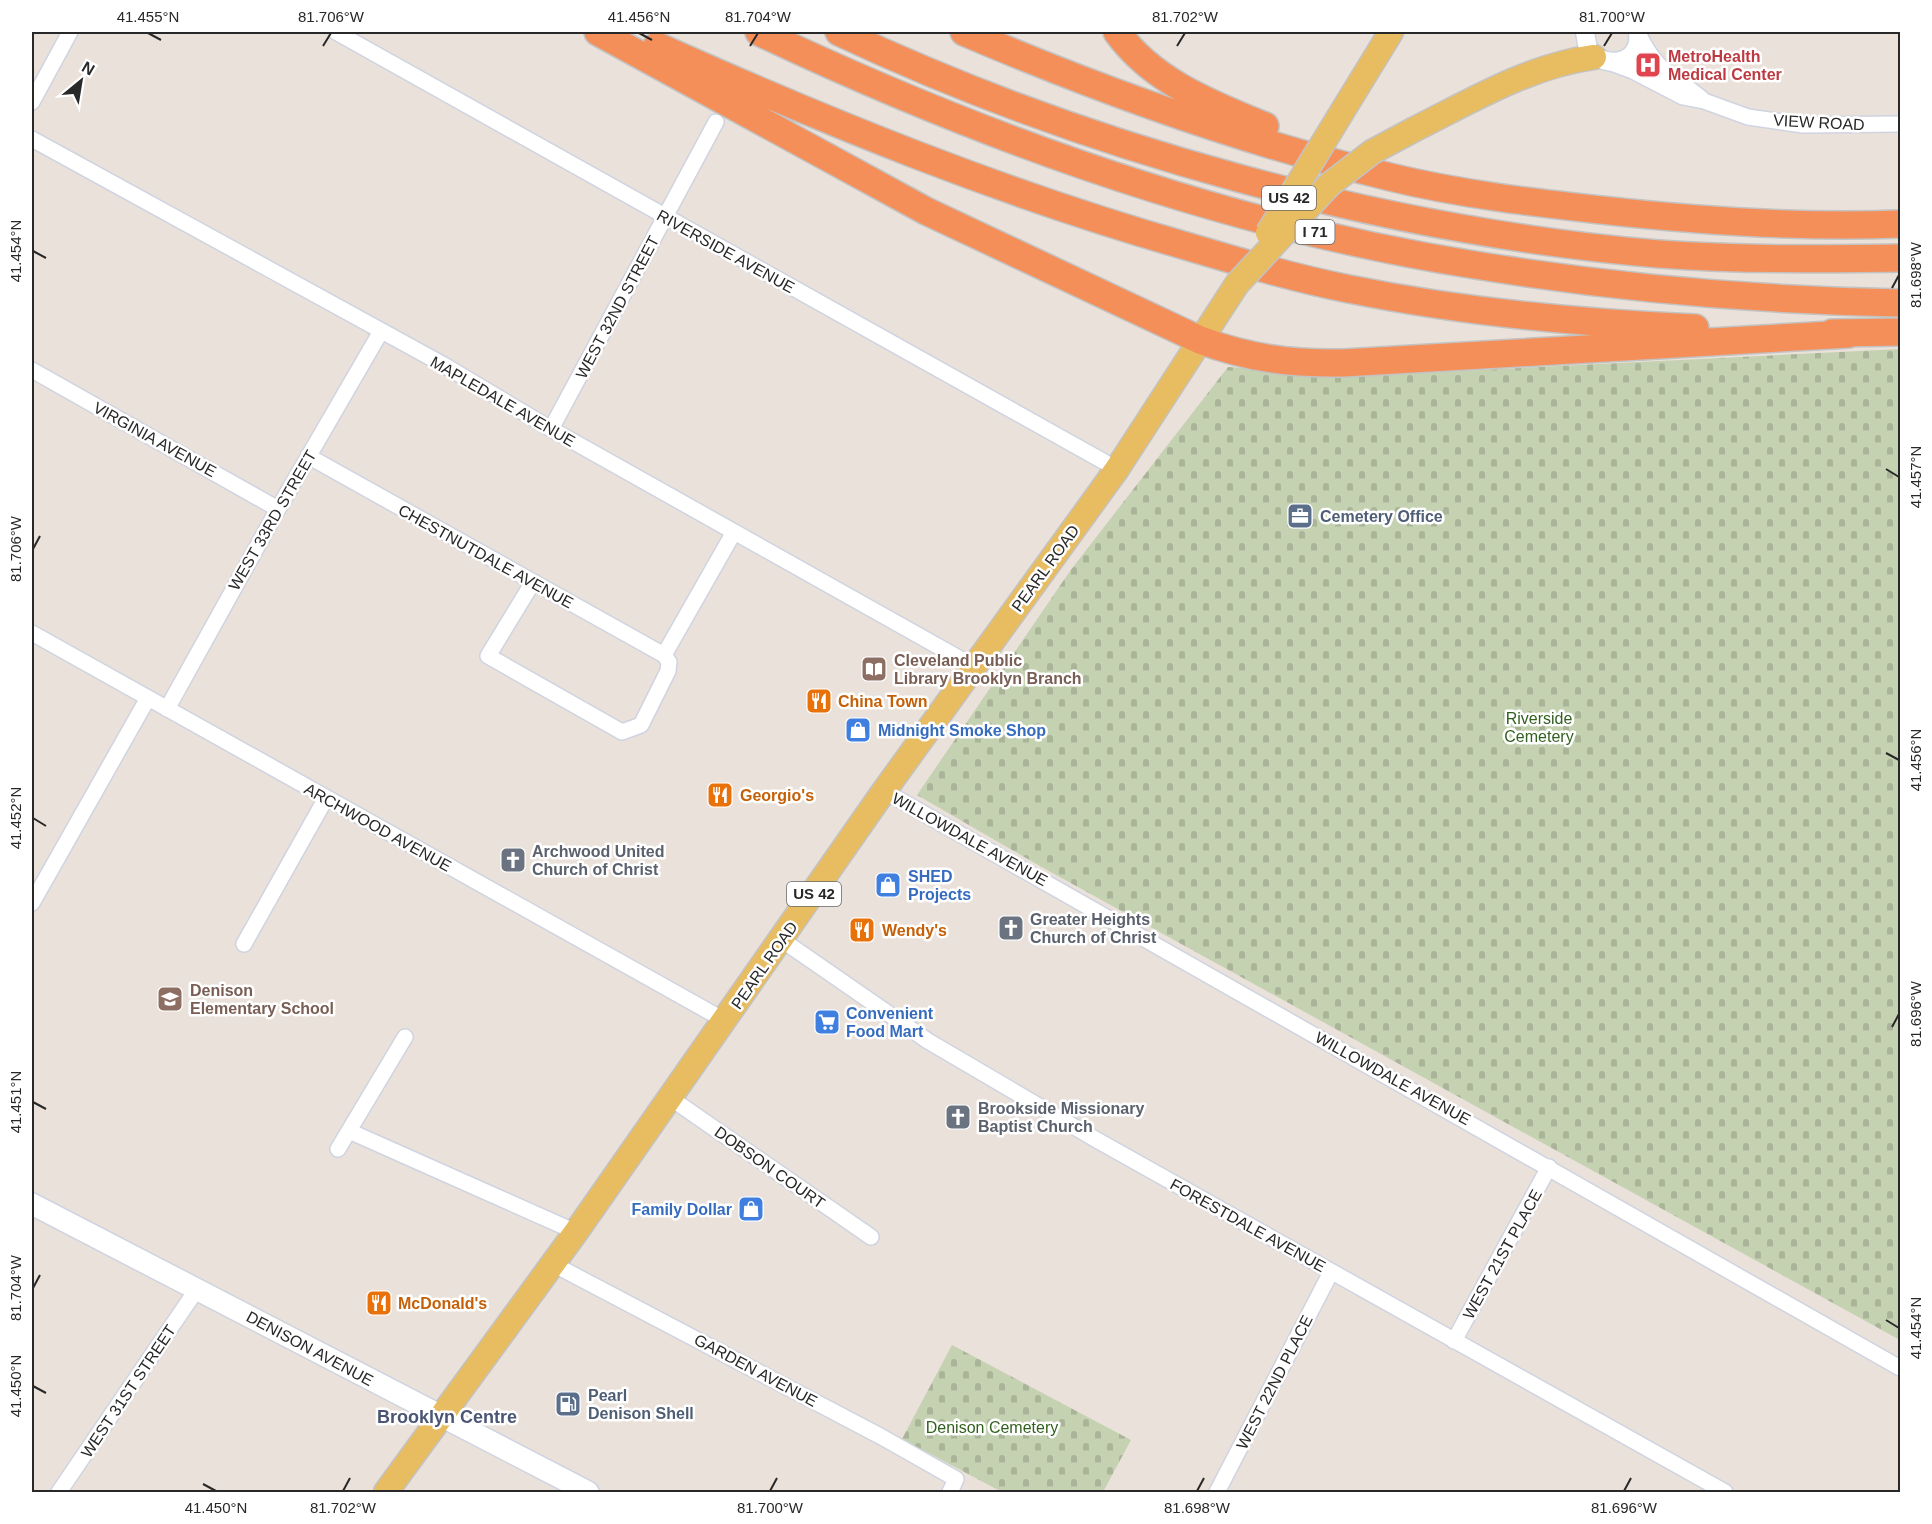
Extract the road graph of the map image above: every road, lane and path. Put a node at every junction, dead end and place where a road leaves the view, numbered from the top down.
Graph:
1 (70, 32) edge
2 (336, 32) edge
3 (598, 32) edge
4 (626, 32) edge
5 (759, 32) edge
6 (839, 32) edge
7 (964, 32) edge
8 (1117, 32) edge
9 (1391, 32) edge
10 (1638, 33) edge
11 (1590, 45) edge
12 (1704, 101) junction
13 (32, 102) edge
14 (717, 122) dead end
15 (1900, 124) edge
16 (32, 139) edge
17 (1507, 198) junction
18 (1900, 207) edge
19 (1641, 214) junction
20 (665, 218) junction
21 (1900, 224) edge
22 (1900, 258) edge
23 (1237, 284) junction
24 (1900, 303) edge
25 (1900, 332) edge
26 (380, 333) junction
27 (1849, 334) junction
28 (1200, 340) junction
29 (32, 369) edge
30 (551, 429) junction
31 (309, 456) junction
32 (1117, 469) junction
33 (278, 509) junction
34 (734, 532) junction
35 (533, 582) junction
36 (32, 633) edge
37 (664, 655) junction
38 (973, 666) junction
39 (148, 698) junction
40 (167, 709) junction
41 (884, 791) junction
42 (326, 798) junction
43 (32, 903) edge
44 (782, 940) junction
45 (244, 944) dead end
46 (724, 1020) junction
47 (405, 1037) dead end
48 (669, 1098) junction
49 (349, 1131) junction
50 (338, 1149) dead end
51 (1549, 1167) junction
52 (32, 1204) edge
53 (576, 1232) junction
54 (871, 1237) dead end
55 (553, 1264) junction
56 (1331, 1272) junction
57 (196, 1289) junction
58 (1454, 1341) junction
59 (1900, 1368) edge
60 (441, 1417) junction
61 (953, 1486) edge
62 (59, 1492) edge
63 (386, 1492) edge
64 (588, 1492) edge
65 (1217, 1492) edge
66 (1725, 1492) edge

1 - 13 street
2 - 20 street, RIVERSIDE AVENUE
3 - 28 highway
4 - 27 highway
5 - 24 highway, I 71
6 - 22 highway, I 71
7 - 17 highway
8 - 17 highway
9 - 23 main road, US 42, bridge
10 - 11 street
10 - 12 street, VIEW ROAD
11 - 12 street, VIEW ROAD
11 - 23 main road, bridge
12 - 15 street, VIEW ROAD
14 - 20 street, WEST 32ND STREET
16 - 26 street, MAPLEDALE AVENUE
17 - 19 highway
18 - 19 highway
19 - 21 highway
20 - 30 street, WEST 32ND STREET
20 - 32 street, RIVERSIDE AVENUE
23 - 28 main road, PEARL ROAD / US 42
25 - 27 highway
26 - 30 street, MAPLEDALE AVENUE
26 - 31 street, WEST 33RD STREET
27 - 28 highway
28 - 32 main road, PEARL ROAD / US 42
29 - 33 street, VIRGINIA AVENUE
30 - 34 street, MAPLEDALE AVENUE
31 - 33 street, WEST 33RD STREET
31 - 35 street, CHESTNUTDALE AVENUE
32 - 38 main road, PEARL ROAD / US 42
33 - 40 street, WEST 33RD STREET
34 - 37 street
34 - 38 street, MAPLEDALE AVENUE
35 - 37 street, CHESTNUTDALE AVENUE
35 - 37 street
36 - 39 street, ARCHWOOD AVENUE
38 - 41 main road, PEARL ROAD / US 42
39 - 40 street, ARCHWOOD AVENUE
39 - 43 street
40 - 42 street, ARCHWOOD AVENUE
41 - 44 main road, PEARL ROAD / US 42
41 - 51 street, WILLOWDALE AVENUE
42 - 45 street
42 - 46 street, ARCHWOOD AVENUE
44 - 46 main road, PEARL ROAD / US 42
44 - 56 street, FORESTDALE AVENUE
46 - 48 main road, PEARL ROAD / US 42
47 - 49 street
48 - 53 main road, PEARL ROAD / US 42
48 - 54 street, DOBSON COURT
49 - 50 street
49 - 53 street
51 - 58 street, WEST 21ST PLACE
51 - 59 street, WILLOWDALE AVENUE
52 - 57 main road, DENISON AVENUE
53 - 55 main road, PEARL ROAD / US 42
55 - 60 main road, PEARL ROAD / US 42
55 - 61 street, GARDEN AVENUE
56 - 58 street, FORESTDALE AVENUE
56 - 65 street, WEST 22ND PLACE
57 - 60 main road, DENISON AVENUE
57 - 62 street, WEST 31ST STREET
58 - 66 street, FORESTDALE AVENUE
60 - 63 main road, PEARL ROAD / US 42
60 - 64 main road, DENISON AVENUE

